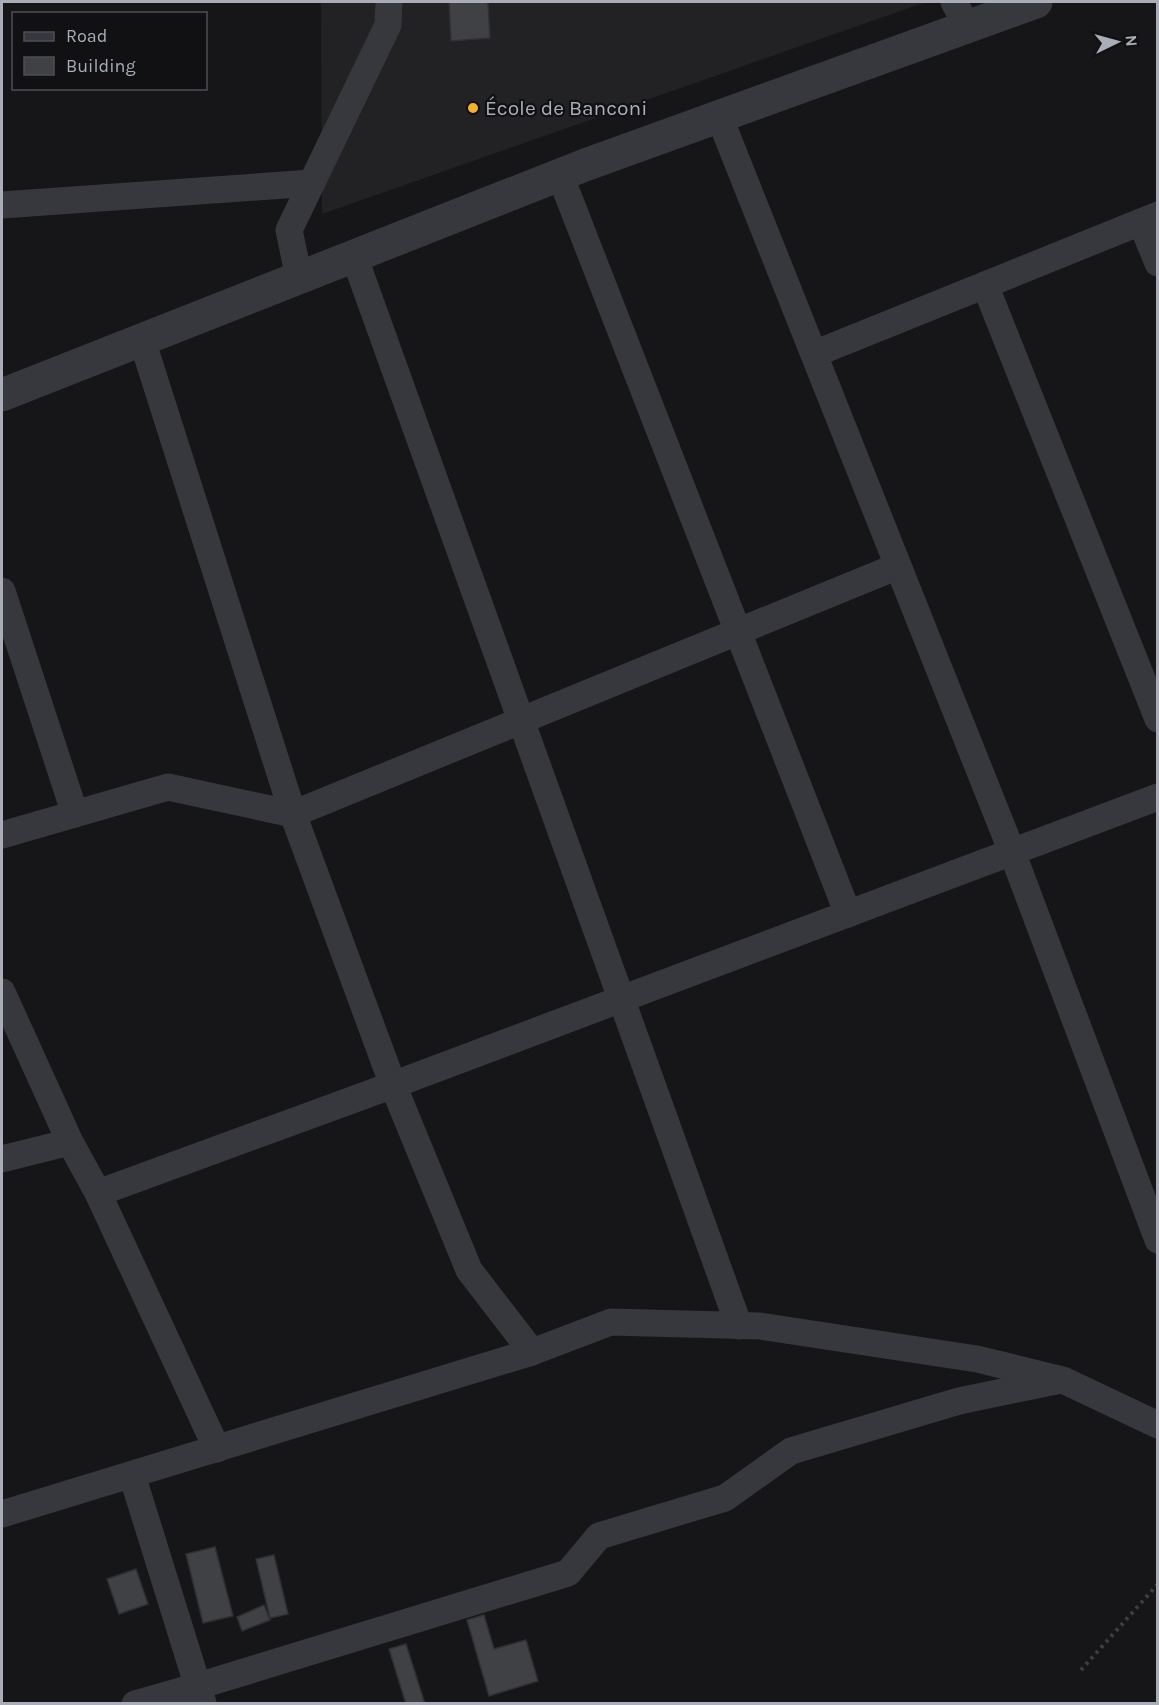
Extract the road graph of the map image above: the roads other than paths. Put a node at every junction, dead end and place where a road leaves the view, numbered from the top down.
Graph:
1 (389, 2) edge
2 (1036, 2) edge
3 (961, 14) edge
4 (719, 116) junction
5 (560, 175) junction
6 (312, 183) junction
7 (2, 205) edge
8 (1149, 218) edge
9 (354, 256) junction
10 (1158, 263) edge
11 (299, 278) junction
12 (985, 285) junction
13 (142, 340) junction
14 (814, 354) junction
15 (2, 395) edge
16 (898, 566) junction
17 (2, 591) edge
18 (738, 632) junction
19 (1158, 719) edge
20 (521, 722) junction
21 (1158, 797) edge
22 (75, 814) junction
23 (293, 814) junction
24 (2, 835) edge
25 (1012, 852) junction
26 (848, 914) junction
27 (2, 992) edge
28 (621, 999) junction
29 (393, 1085) junction
30 (70, 1142) junction
31 (2, 1159) edge
32 (98, 1193) junction
33 (1158, 1240) edge
34 (738, 1326) junction
35 (532, 1352) junction
36 (1063, 1380) junction
37 (1158, 1425) edge
38 (217, 1449) junction
39 (132, 1474) junction
40 (2, 1514) edge
41 (200, 1695) edge
42 (135, 1704) edge

1 - 6 street
2 - 3 street
3 - 4 street
4 - 5 street
4 - 14 street
5 - 9 street
5 - 18 street
6 - 7 street
6 - 11 street
8 - 10 street
8 - 12 street
9 - 11 street
9 - 20 street
11 - 13 street
12 - 14 street
12 - 19 street
13 - 15 street
13 - 23 street
14 - 16 street
16 - 18 street
16 - 25 street
17 - 22 street
18 - 20 street
18 - 26 street
20 - 23 street
20 - 28 street
21 - 25 street
22 - 23 street
22 - 24 street
23 - 29 street
25 - 26 street
25 - 33 street
26 - 28 street
27 - 30 street
28 - 29 street
28 - 34 street
29 - 32 street
29 - 35 street
30 - 31 street
30 - 32 street
32 - 38 street
34 - 35 street
34 - 36 street
35 - 38 street
36 - 37 street
36 - 41 street
38 - 39 street
39 - 40 street
39 - 41 street
41 - 42 street

